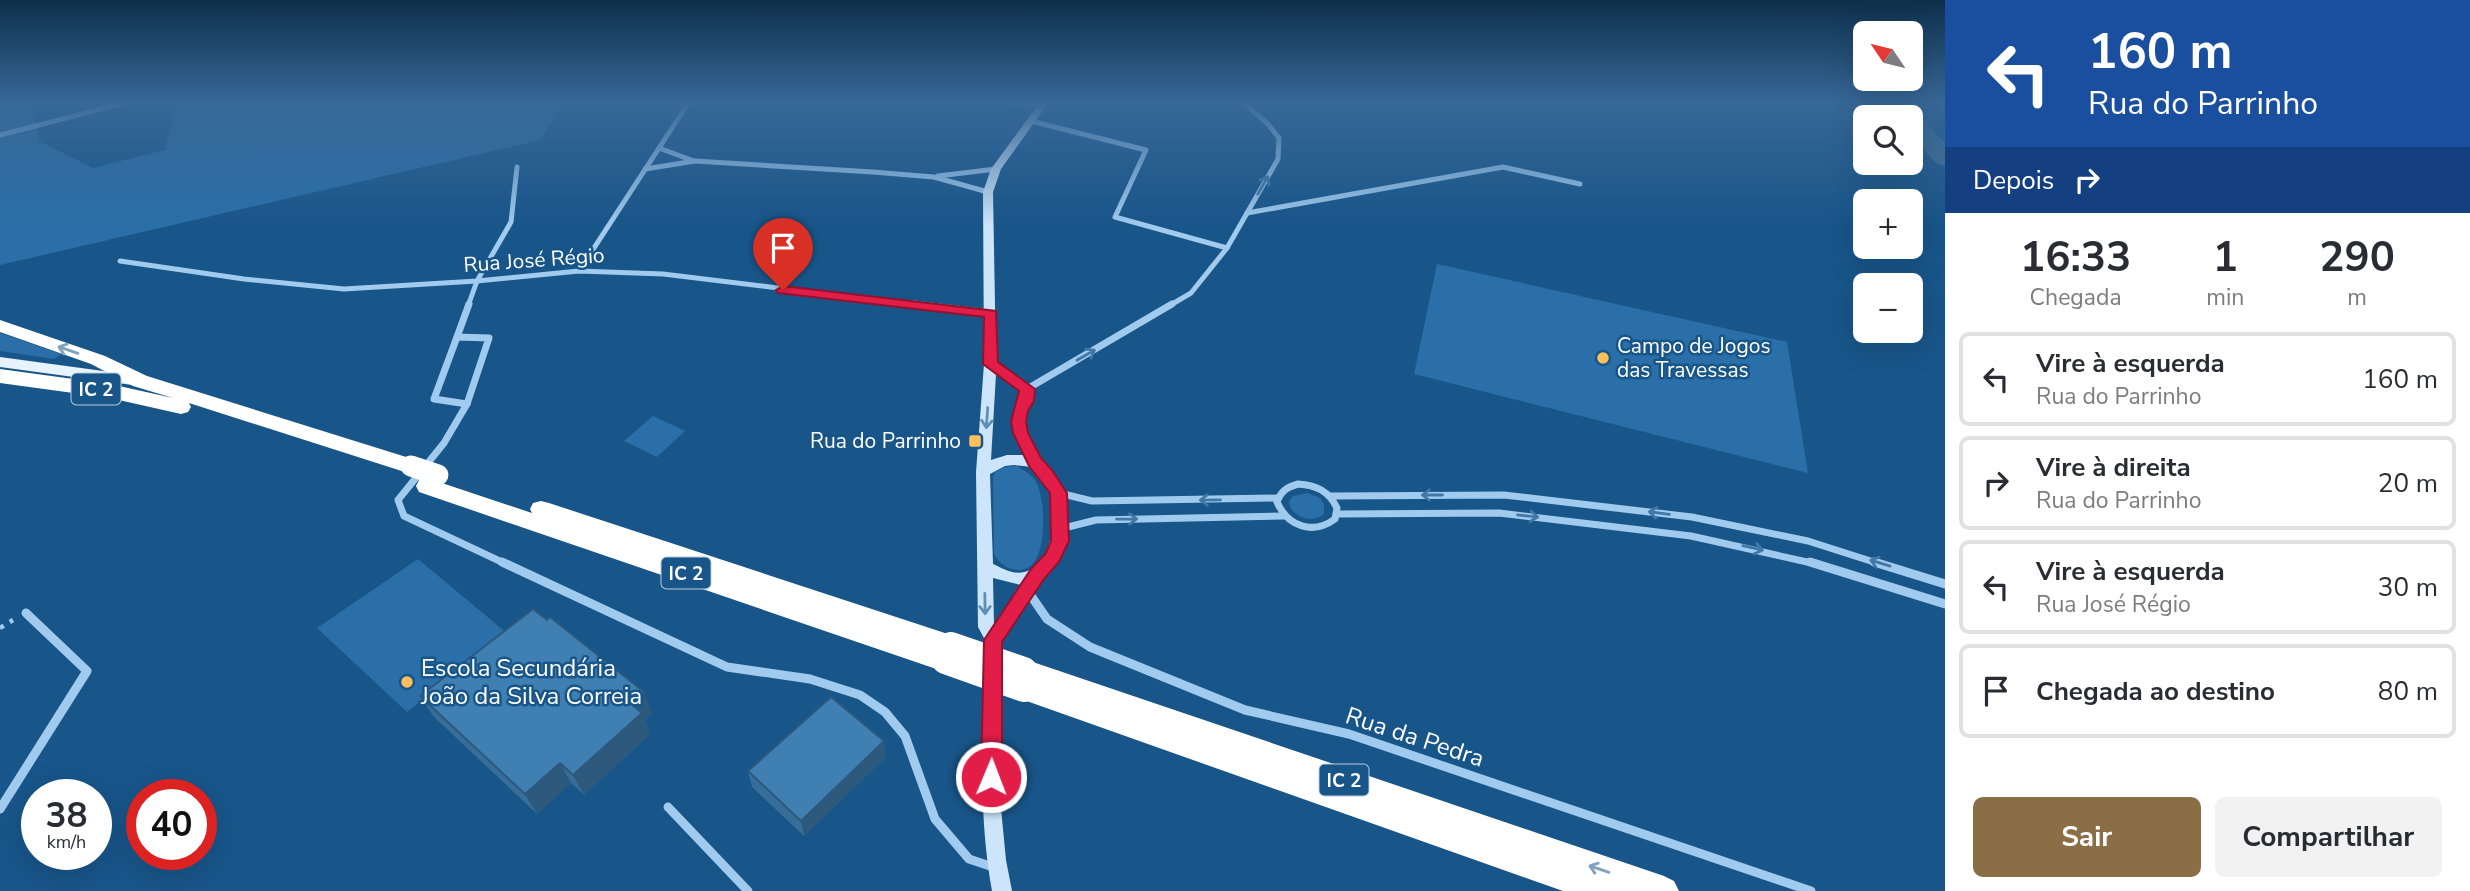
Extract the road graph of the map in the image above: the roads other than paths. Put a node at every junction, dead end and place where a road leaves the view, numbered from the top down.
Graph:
1 (663, 144) edge
2 (1015, 144) edge
3 (1121, 144) edge
4 (1279, 144) edge
5 (659, 149) junction
6 (695, 161) junction
7 (517, 167) dead end
8 (645, 169) junction
9 (996, 169) junction
10 (933, 177) junction
11 (1580, 184) dead end
12 (988, 192) junction
13 (1247, 213) junction
14 (1227, 248) junction
15 (120, 261) dead end
16 (579, 271) junction
17 (477, 281) junction
18 (991, 314) junction
19 (0, 326) edge
20 (457, 338) junction
21 (990, 364) junction
22 (3, 372) edge
23 (140, 382) junction
24 (1027, 389) junction
25 (467, 404) junction
26 (1034, 462) junction
27 (405, 471) junction
28 (984, 472) junction
29 (1059, 493) junction
30 (1331, 496) junction
31 (1278, 498) junction
32 (1338, 514) junction
33 (1284, 516) junction
34 (1060, 529) junction
35 (985, 566) junction
36 (1038, 574) junction
37 (1945, 584) edge
38 (1027, 590) junction
39 (1945, 604) edge
40 (26, 613) dead end
41 (993, 640) junction
42 (1024, 680) junction
43 (668, 807) dead end
44 (0, 809) edge
45 (996, 868) junction
46 (748, 891) edge
47 (1002, 891) edge
48 (1604, 891) edge
49 (1664, 891) edge
50 (1811, 891) edge

1 - 5 street
2 - 9 street
3 - 14 street
13 -> 4 street
5 - 6 street
5 - 8 street
6 - 8 street
6 - 10 street
7 - 17 street
8 - 16 street
9 - 10 street
9 - 12 street
10 - 12 street
11 - 13 street
12 - 18 street
13 - 14 street
24 -> 14 street
15 - 17 street, Rua José Régio
16 - 17 street, Rua José Régio
16 - 18 street, Rua José Régio
17 - 20 street
18 - 21 street
23 -> 19 highway, IC 2
20 - 25 street
20 - 25 street
21 - 24 street
21 -> 28 street
22 - 23 main road
22 - 27 highway, IC 2
23 - 27 highway, IC 2
24 - 26 street
25 - 45 street
26 - 28 street
26 - 29 street
27 - 42 highway, IC 2, bridge
28 - 35 street
31 -> 29 street
29 - 34 street
30 - 31 street
30 - 32 street
37 -> 30 street
31 - 33 street
32 - 33 street
32 -> 39 street
34 -> 33 street
34 - 36 street
35 - 36 street
35 -> 41 street
36 - 38 street
38 - 41 street
38 - 50 street, Rua da Pedra
40 - 44 street
41 - 45 street
42 - 48 highway, IC 2
49 -> 42 highway, IC 2
43 - 46 street
45 - 47 street

